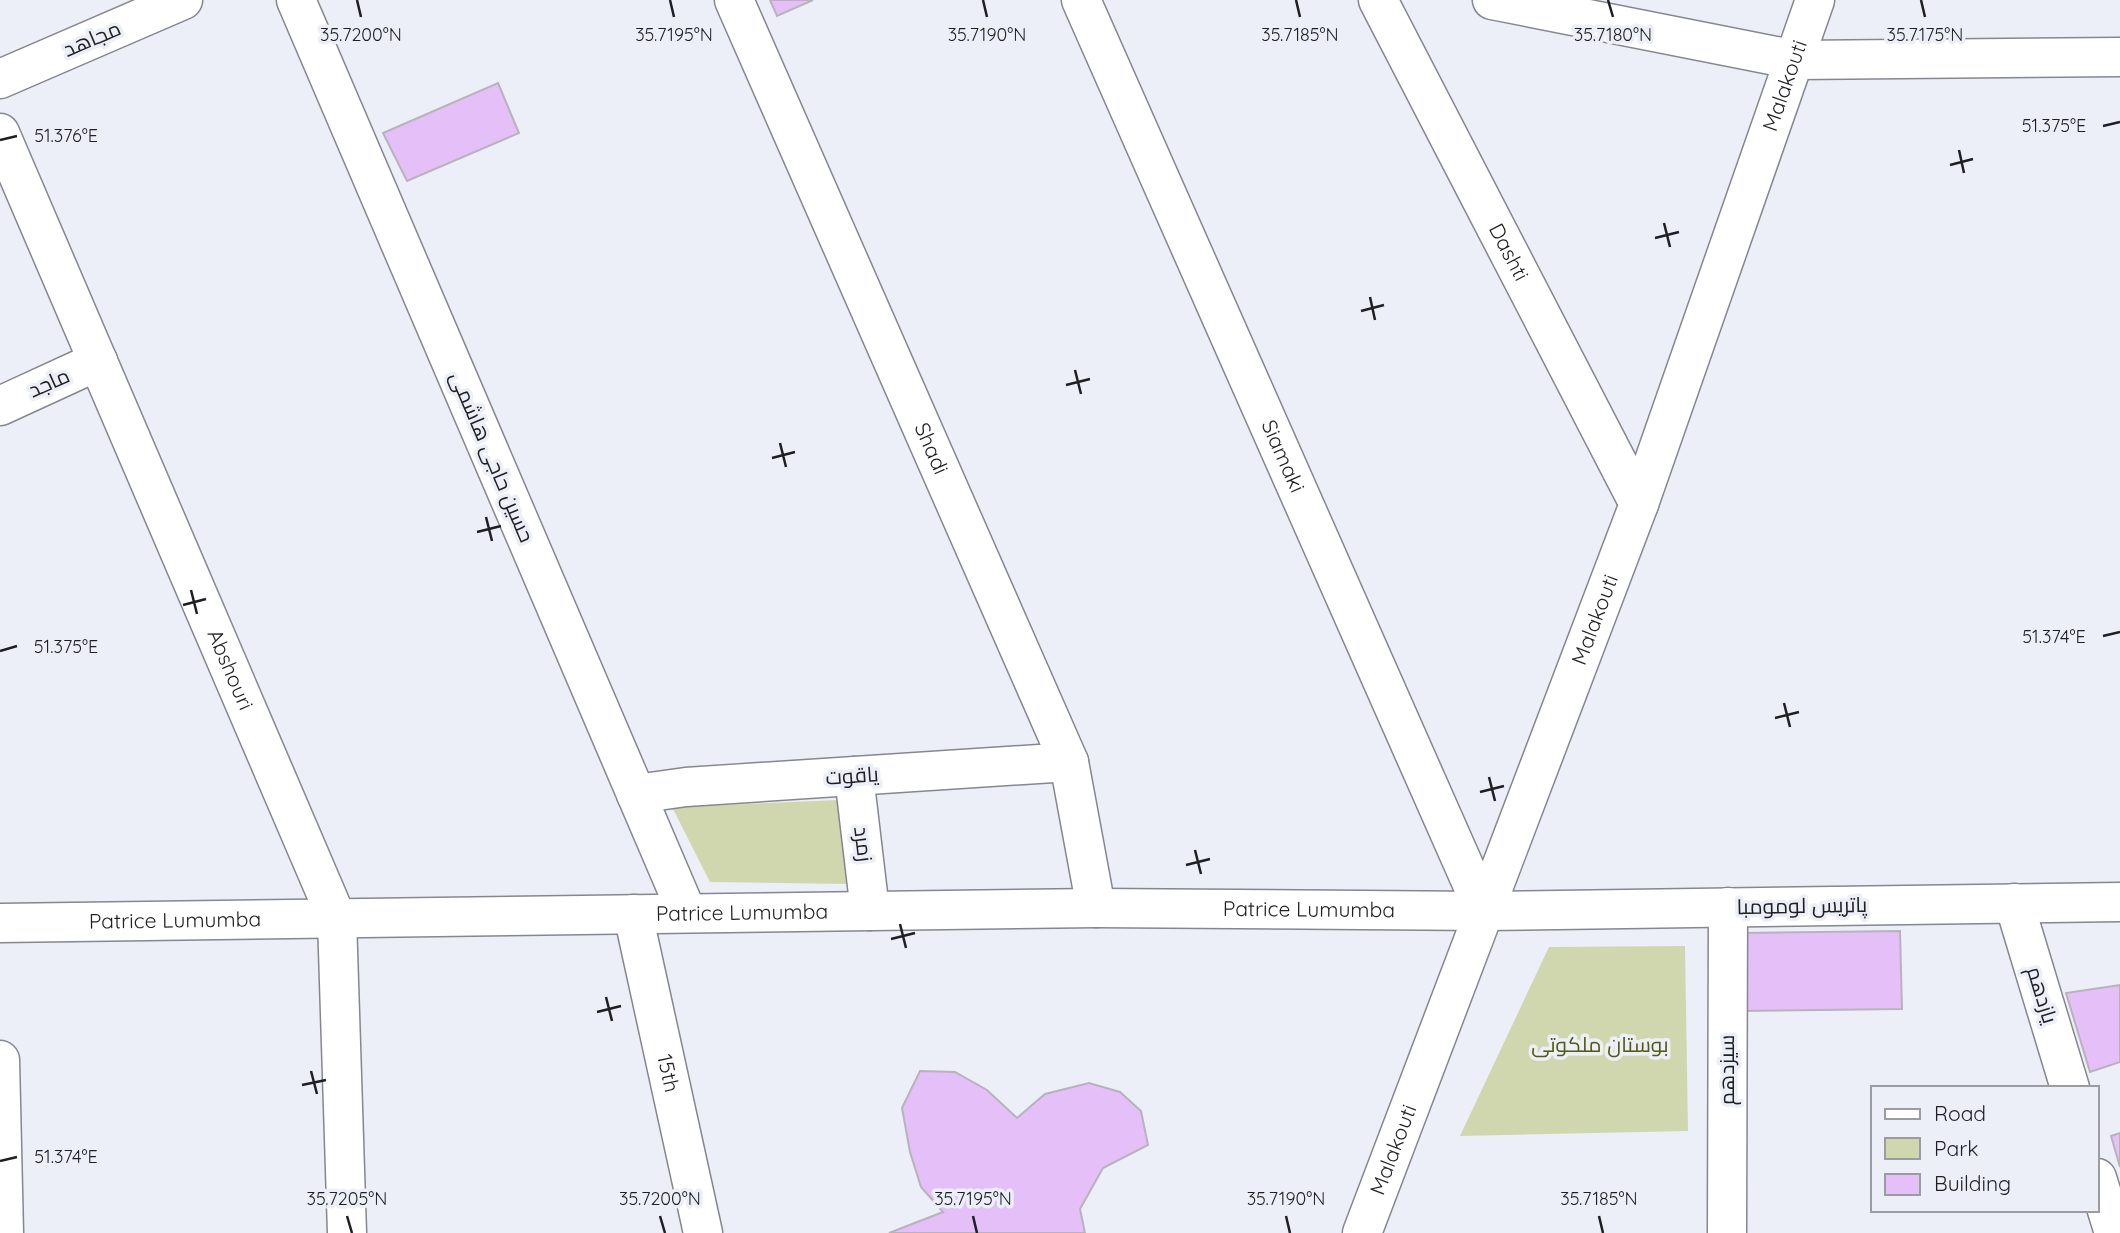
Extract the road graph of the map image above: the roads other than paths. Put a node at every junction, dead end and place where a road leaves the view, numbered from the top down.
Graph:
1 (183, 0) edge
2 (296, 0) edge
3 (734, 0) edge
4 (1081, 0) edge
5 (1378, 0) edge
6 (1815, 0) edge
7 (1501, 1) edge
8 (2120, 57) edge
9 (1796, 60) junction
10 (0, 79) edge
11 (0, 133) edge
12 (98, 361) junction
13 (0, 406) edge
14 (1639, 504) junction
15 (1069, 762) junction
16 (854, 776) junction
17 (636, 793) junction
18 (2120, 902) edge
19 (2014, 903) junction
20 (1096, 908) junction
21 (1728, 908) junction
22 (870, 911) junction
23 (1484, 911) junction
24 (633, 914) junction
25 (687, 914) junction
26 (337, 919) junction
27 (0, 923) edge
28 (0, 1060) edge
29 (2069, 1086) edge
30 (2099, 1184) edge
31 (4, 1233) edge
32 (347, 1233) edge
33 (703, 1233) edge
34 (1362, 1233) edge
35 (1727, 1233) edge
36 (2114, 1233) edge

1 - 10 street, مجاهد
2 - 17 street, حسین حاجی هاشمی
3 - 15 street, Shadi
4 - 23 street, Siamaki
5 - 14 street, Dashti
6 - 9 street, Malakouti
7 - 9 street
8 - 9 street
9 - 14 street, Malakouti
11 - 12 street, Abshouri
12 - 13 street, ماجد
12 - 26 street, Abshouri
14 - 23 street, Malakouti
15 - 16 street, یاقوت
15 - 20 street, Shadi
16 - 17 street, یاقوت
16 - 22 street, زمرد
17 - 25 street, حسین حاجی هاشمی
18 - 19 street, پاتریس لومومبا
19 - 21 street, پاتریس لومومبا
19 - 29 street, یازدهم
20 - 22 street, Patrice Lumumba
20 - 23 street, Patrice Lumumba
21 - 23 street, پاتریس لومومبا
21 - 35 street, سیزدهم
22 - 25 street, Patrice Lumumba
23 - 34 street, Malakouti
24 - 25 street, Patrice Lumumba
24 - 26 street, Patrice Lumumba
24 - 33 street, 15th
26 - 27 street, Patrice Lumumba
26 - 32 street, Abshouri
28 - 31 street
30 - 36 street

